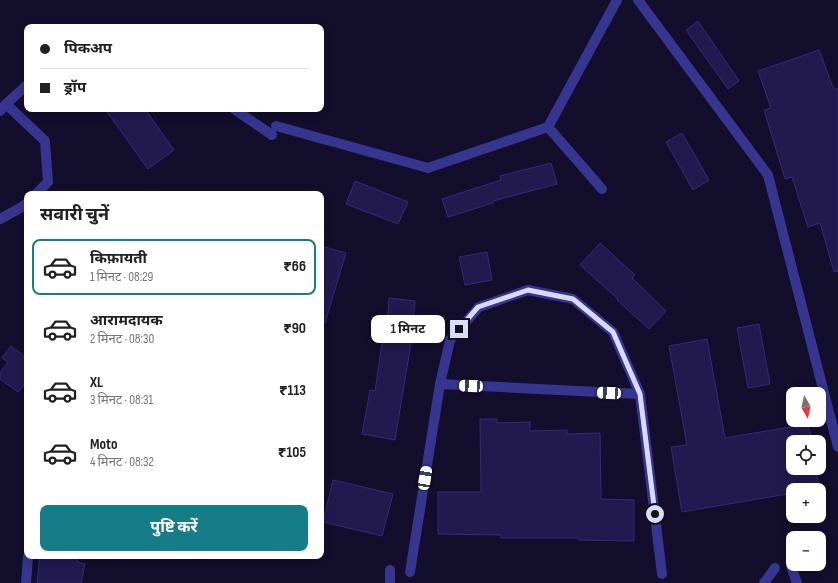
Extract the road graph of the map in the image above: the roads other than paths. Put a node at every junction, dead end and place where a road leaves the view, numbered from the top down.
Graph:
1 (617, 0) edge
2 (638, 0) edge
3 (24, 89) edge
4 (3, 108) edge
5 (240, 112) edge
6 (548, 127) junction
7 (602, 189) dead end
8 (39, 191) edge
9 (24, 205) edge
10 (0, 219) edge
11 (440, 384) junction
12 (640, 394) junction
13 (838, 446) edge
14 (28, 559) edge
15 (775, 568) dead end
16 (390, 570) dead end
17 (793, 571) edge
18 (410, 572) dead end
19 (662, 574) dead end
20 (26, 583) edge
21 (390, 583) edge
22 (764, 583) edge
23 (797, 583) edge

1 - 6 street
2 - 13 street
3 - 4 street
4 - 8 street
5 - 6 street
6 - 7 street
9 - 10 street
11 - 12 street
11 - 12 street
11 - 18 street
12 - 19 street
14 - 20 street
15 - 22 street
16 - 21 street
17 - 23 street

